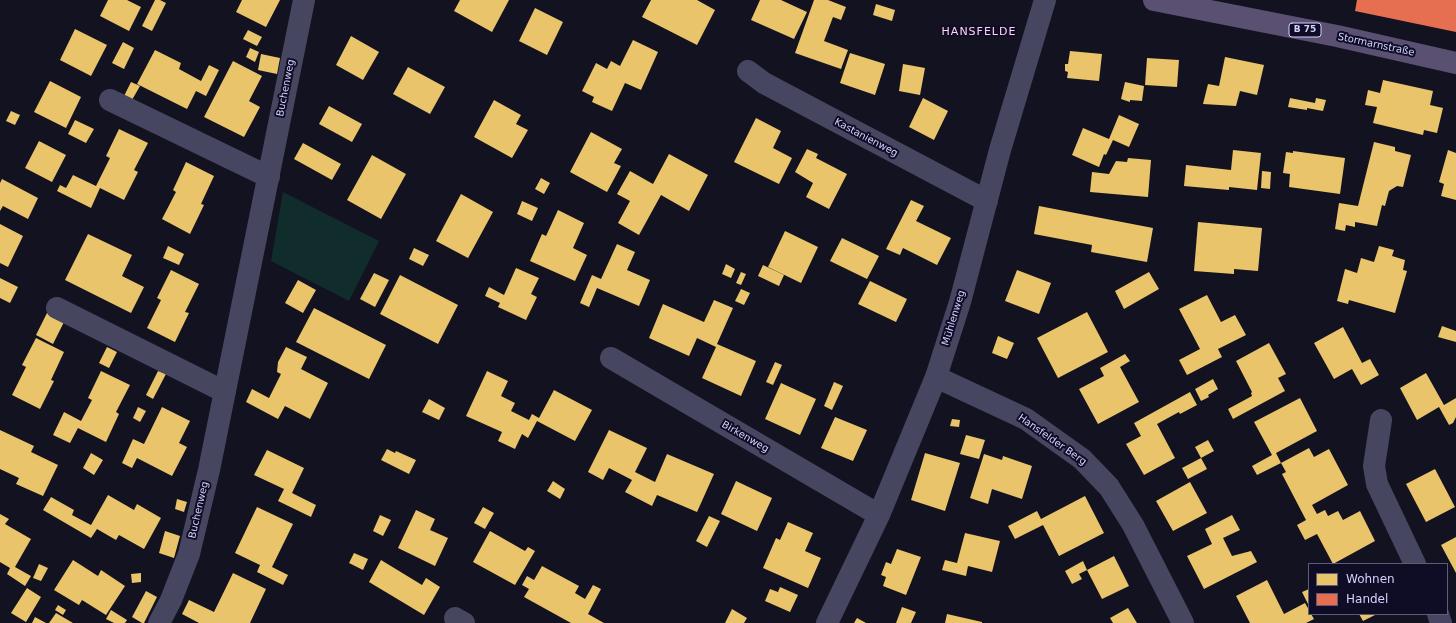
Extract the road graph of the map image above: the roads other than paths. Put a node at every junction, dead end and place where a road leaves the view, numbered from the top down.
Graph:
1 (304, 0) edge
2 (1045, 0) edge
3 (1154, 0) edge
4 (1456, 63) edge
5 (748, 71) dead end
6 (110, 100) dead end
7 (268, 177) junction
8 (987, 201) junction
9 (57, 308) dead end
10 (611, 358) dead end
11 (936, 377) junction
12 (225, 392) junction
13 (1381, 420) dead end
14 (879, 515) junction
15 (1414, 563) edge
16 (159, 623) edge
17 (827, 623) edge
18 (1183, 623) edge

1 - 7 street, Buchenweg
2 - 8 street, Mühlenweg
3 - 4 main road, Stormarnstraße / B 75
5 - 8 street, Kastanienweg
6 - 7 street
7 - 12 street, Buchenweg
8 - 11 street, Mühlenweg
9 - 12 street
10 - 14 street, Birkenweg
11 - 14 street, Mühlenweg
11 - 18 street, Hansfelder Berg
12 - 16 street, Buchenweg
13 - 15 street
14 - 17 street, Mühlenweg

